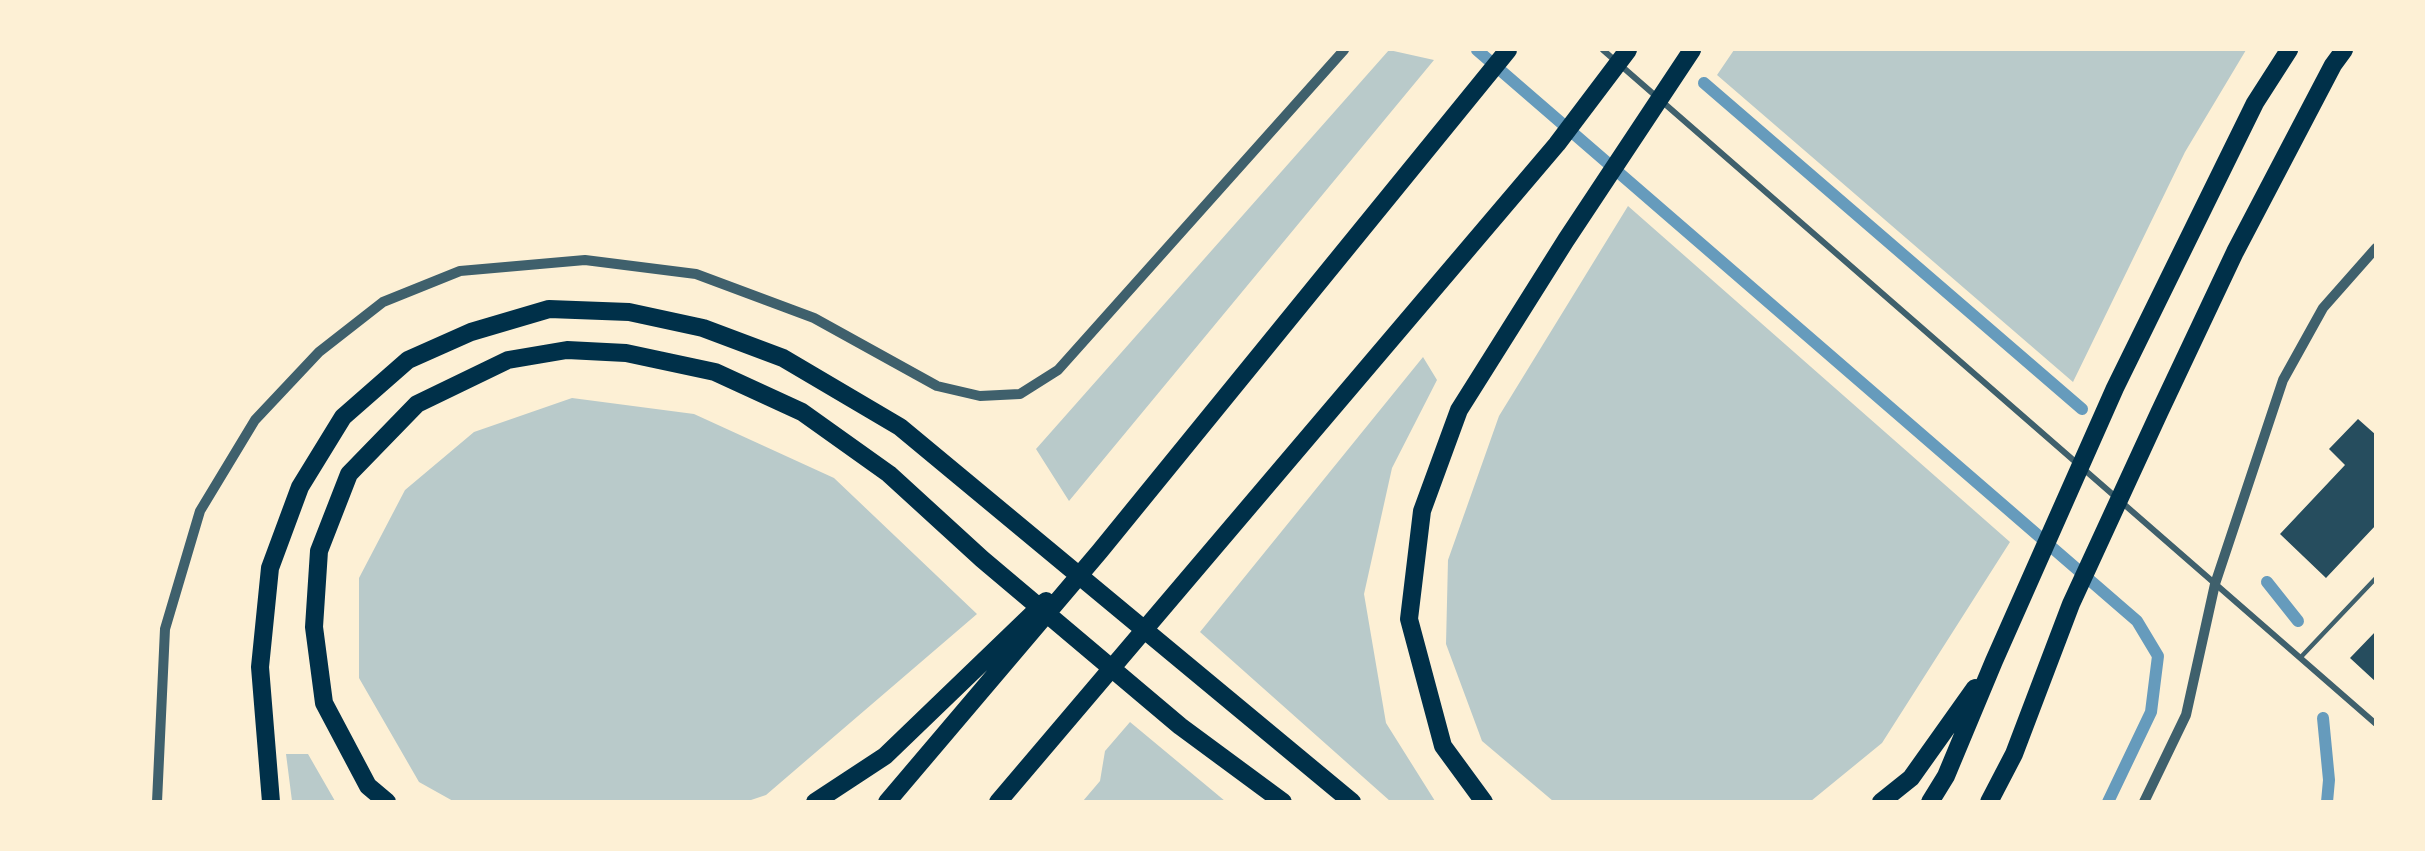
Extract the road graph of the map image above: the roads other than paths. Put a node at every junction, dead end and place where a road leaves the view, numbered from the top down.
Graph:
1 (1344, 50) edge
2 (1508, 50) edge
3 (1603, 50) edge
4 (1628, 50) edge
5 (1692, 50) edge
6 (2289, 50) edge
7 (2344, 50) edge
8 (2376, 248) edge
9 (1100, 551) junction
10 (2376, 578) edge
11 (2215, 584) junction
12 (1021, 632) junction
13 (2300, 658) junction
14 (1994, 661) junction
15 (2376, 724) edge
16 (157, 801) edge
17 (271, 801) edge
18 (387, 801) edge
19 (815, 801) edge
20 (887, 801) edge
21 (998, 801) edge
22 (1282, 801) edge
23 (1352, 801) edge
24 (1484, 801) edge
25 (1881, 801) edge
26 (1930, 801) edge
27 (1989, 801) edge
28 (2144, 801) edge

1 - 16 street
2 - 9 highway
3 - 11 street
4 - 21 highway
5 - 24 highway
6 - 14 highway
7 - 27 highway
8 - 11 street
9 - 12 highway
9 - 12 highway
10 - 13 lane
11 - 13 street
11 - 28 street
12 - 19 highway
12 - 20 highway
13 - 15 street
14 - 25 highway
14 - 26 highway
17 - 23 highway
18 - 22 highway

